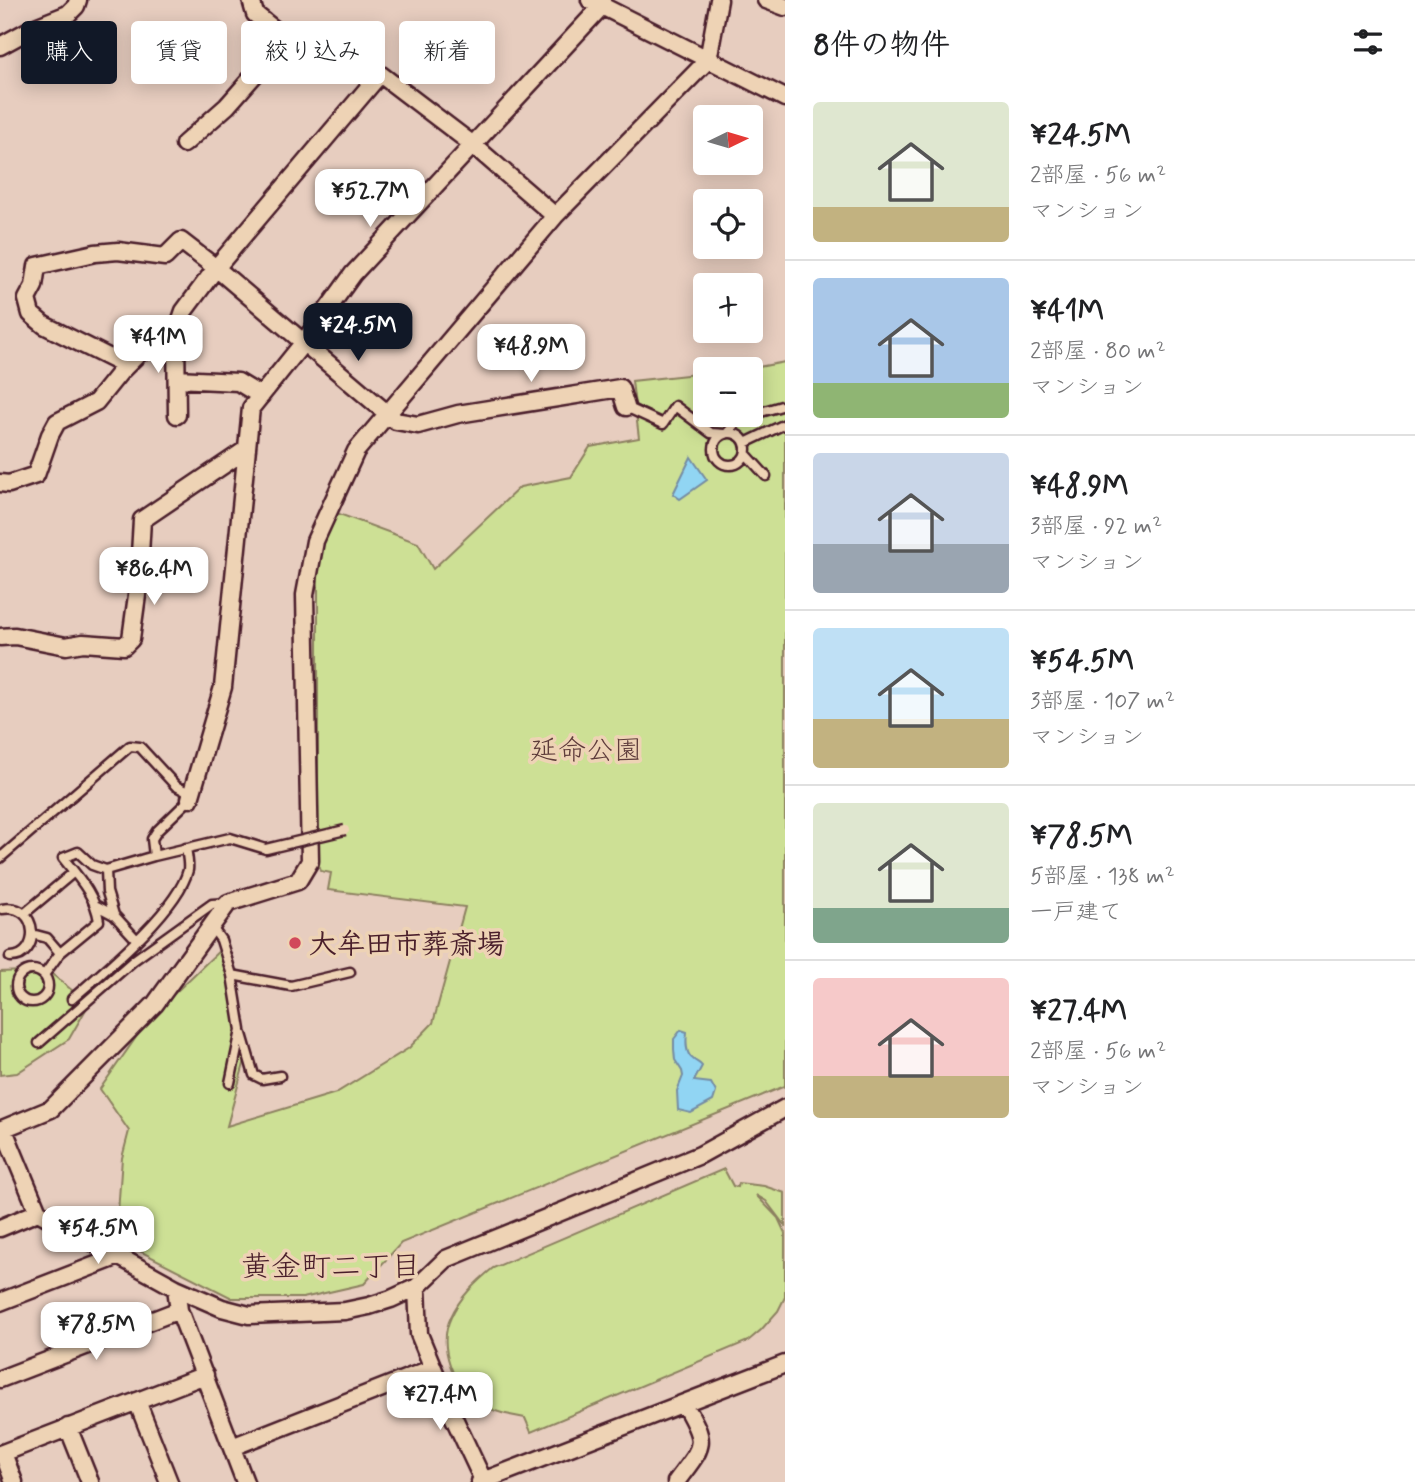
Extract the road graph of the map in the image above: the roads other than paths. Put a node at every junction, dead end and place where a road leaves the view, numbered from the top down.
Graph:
1 (78, 0) edge
2 (251, 0) edge
3 (719, 0) edge
4 (766, 0) edge
5 (598, 2) edge
6 (785, 7) edge
7 (264, 21) edge
8 (0, 46) edge
9 (708, 61) junction
10 (385, 78) edge
11 (246, 84) edge
12 (372, 84) edge
13 (785, 98) edge
14 (184, 144) dead end
15 (472, 144) junction
16 (555, 216) junction
17 (216, 268) junction
18 (176, 334) junction
19 (304, 342) junction
20 (126, 366) junction
21 (177, 379) junction
22 (261, 396) junction
23 (785, 405) edge
24 (626, 407) joint
25 (388, 413) junction
26 (177, 415) dead end
27 (785, 424) edge
28 (726, 433) junction
29 (745, 443) junction
30 (247, 449) junction
31 (746, 453) junction
32 (766, 476) dead end
33 (0, 483) edge
34 (0, 637) edge
35 (190, 796) junction
36 (345, 830) dead end
37 (186, 848) junction
38 (153, 856) junction
39 (0, 858) edge
40 (106, 870) junction
41 (74, 872) junction
42 (228, 904) junction
43 (97, 906) junction
44 (2, 909) edge
45 (25, 913) junction
46 (114, 915) junction
47 (211, 926) junction
48 (32, 934) junction
49 (136, 939) junction
50 (60, 953) junction
51 (350, 972) dead end
52 (22, 973) junction
53 (44, 975) junction
54 (232, 975) junction
55 (72, 999) dead end
56 (241, 1030) junction
57 (39, 1043) dead end
58 (280, 1076) dead end
59 (230, 1083) dead end
60 (785, 1108) edge
61 (785, 1122) edge
62 (759, 1123) junction
63 (2, 1130) edge
64 (38, 1212) junction
65 (0, 1228) edge
66 (119, 1256) junction
67 (417, 1287) junction
68 (176, 1288) junction
69 (0, 1302) edge
70 (178, 1310) junction
71 (785, 1364) edge
72 (433, 1368) junction
73 (205, 1375) junction
74 (0, 1379) edge
75 (137, 1401) junction
76 (684, 1404) junction
77 (68, 1427) junction
78 (232, 1447) junction
79 (1, 1453) edge
80 (482, 1481) edge
81 (14, 1482) edge
82 (90, 1482) edge
83 (169, 1482) edge
84 (245, 1482) edge
85 (676, 1482) edge

1 - 8 street
2 - 7 street
3 - 9 street
4 - 6 street
5 - 9 street
5 - 15 street
9 - 13 street
9 - 16 street
10 - 15 street
11 - 14 street
12 - 17 street
15 - 16 street
15 - 19 street
16 - 25 street
17 - 18 street
17 - 19 street
17 - 20 street
18 - 20 street
18 - 21 street
19 - 22 street
19 - 25 street
20 - 33 street
21 - 22 street
21 - 26 street
22 - 30 street
23 - 28 lane
24 - 25 street
24 - 28 lane
25 - 42 street
27 - 29 lane
28 - 29 lane
28 - 31 lane
29 - 31 lane
30 - 34 street
30 - 35 street
31 - 32 lane
35 - 38 lane
35 - 39 lane
36 - 37 lane, bridge
37 - 38 lane
37 - 49 lane
38 - 40 lane
40 - 41 lane
40 - 46 lane
41 - 43 lane
41 - 45 lane
42 - 47 street
42 - 57 lane
43 - 46 lane
43 - 50 lane
44 - 45 lane
45 - 48 lane
46 - 49 lane
47 - 54 lane
47 - 63 street
48 - 50 lane
48 - 52 lane
49 - 55 lane
50 - 53 lane
51 - 54 lane
52 - 53 lane
52 - 53 lane
54 - 56 lane
56 - 58 lane
56 - 59 lane
60 - 62 street
61 - 62 street
62 - 67 street
63 - 64 street
64 - 65 street
64 - 66 street
66 - 68 street
66 - 69 street
67 - 68 street
67 - 72 street
68 - 70 street
70 - 73 street
70 - 74 street
71 - 76 street
72 - 78 street
72 - 80 street
73 - 75 street
73 - 78 street
75 - 77 street
75 - 83 street
76 - 80 street
76 - 85 street
77 - 79 street
77 - 82 street
78 - 84 street
79 - 81 street

